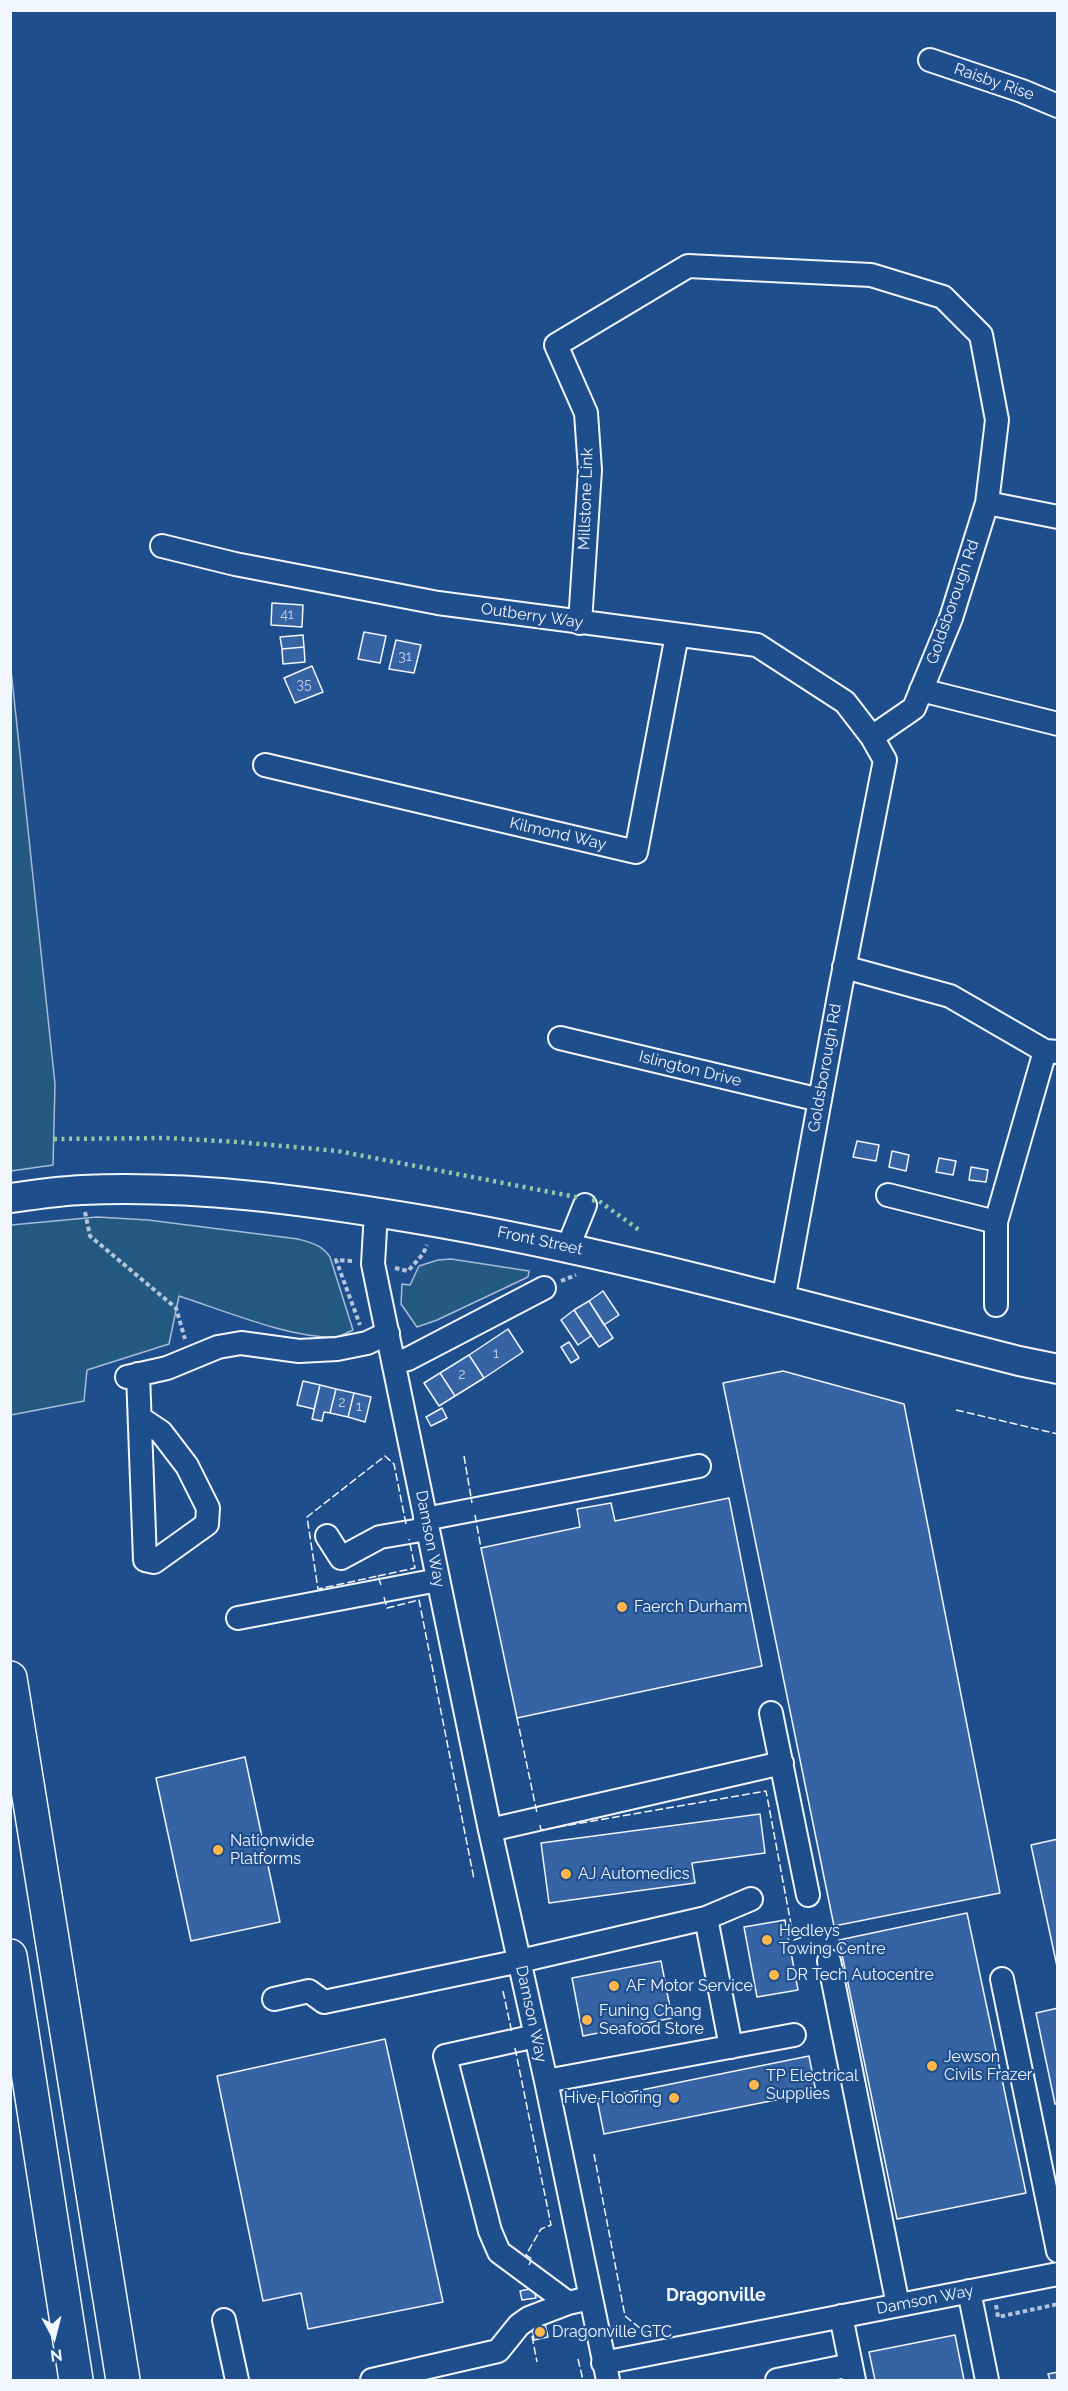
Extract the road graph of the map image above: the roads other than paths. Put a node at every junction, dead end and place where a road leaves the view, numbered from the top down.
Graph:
1 (930, 60) dead end
2 (1058, 106) edge
3 (556, 345) joint
4 (987, 502) junction
5 (1058, 517) edge
6 (162, 546) dead end
7 (580, 623) junction
8 (677, 635) junction
9 (921, 690) junction
10 (1058, 724) edge
11 (872, 737) junction
12 (265, 765) dead end
13 (844, 967) junction
14 (560, 1038) dead end
15 (1051, 1051) edge
16 (820, 1100) junction
17 (888, 1195) dead end
18 (11, 1198) edge
19 (585, 1205) dead end
20 (376, 1212) junction
21 (996, 1222) junction
22 (568, 1247) junction
23 (544, 1288) dead end
24 (783, 1301) junction
25 (996, 1305) dead end
26 (388, 1333) junction
27 (394, 1363) junction
28 (1058, 1369) edge
29 (140, 1418) junction
30 (699, 1466) dead end
31 (426, 1524) junction
32 (327, 1536) dead end
33 (438, 1580) junction
34 (238, 1617) dead end
35 (10, 1678) edge
36 (771, 1713) dead end
37 (782, 1763) junction
38 (490, 1830) junction
39 (808, 1894) dead end
40 (751, 1899) dead end
41 (706, 1918) junction
42 (10, 1956) edge
43 (520, 1961) junction
44 (829, 1961) dead end
45 (1002, 1979) dead end
46 (274, 1999) dead end
47 (794, 2034) dead end
48 (536, 2036) junction
49 (731, 2047) junction
50 (546, 2081) junction
51 (1058, 2251) edge
52 (1058, 2274) edge
53 (969, 2291) junction
54 (579, 2301) junction
55 (898, 2305) junction
56 (841, 2316) junction
57 (224, 2320) dead end
58 (606, 2372) edge
59 (852, 2373) edge
60 (76, 2380) edge
61 (123, 2380) edge
62 (237, 2380) edge
63 (372, 2380) edge
64 (777, 2380) edge
65 (987, 2380) edge

1 - 2 street, Raisby Rise
3 - 4 street, Goldsborough Rd
3 - 7 street, Millstone Link
4 - 5 street
4 - 9 street, Goldsborough Rd
6 - 7 street, Outberry Way
7 - 8 street, Outberry Way
8 - 11 street, Outberry Way
8 - 12 street, Kilmond Way
9 - 10 street
9 - 11 street, Goldsborough Rd
11 - 13 street, Goldsborough Rd
13 - 15 street
13 - 16 street, Goldsborough Rd
14 - 16 street, Islington Drive
15 - 21 street
16 - 24 street, Goldsborough Rd
17 - 21 street
18 - 20 main road, Front Street
19 - 22 street
20 - 22 main road, Front Street
20 - 26 street, Damson Way
21 - 25 street
22 - 24 main road, Front Street
23 - 27 street
24 - 28 main road, Front Street
26 - 27 street, Damson Way
26 - 29 street
27 - 31 street, Damson Way
29 - 29 street
30 - 31 street
31 - 32 street
31 - 33 street, Damson Way
33 - 34 street
33 - 38 street, Damson Way
35 - 61 highway
36 - 37 street
37 - 38 street
37 - 39 street
38 - 43 street, Damson Way
40 - 41 street
41 - 43 street
41 - 49 street
42 - 60 highway
43 - 46 street
43 - 48 street, Damson Way
44 - 55 street
45 - 51 street
47 - 49 street
48 - 50 street, Damson Way
48 - 54 street
49 - 50 street
50 - 54 street, Damson Way
52 - 53 street, Damson Way
53 - 55 street, Damson Way
53 - 65 street
54 - 58 street, Damson Way
54 - 63 street
55 - 56 street, Damson Way
56 - 58 street, Damson Way
56 - 59 street
57 - 62 street
59 - 64 street

